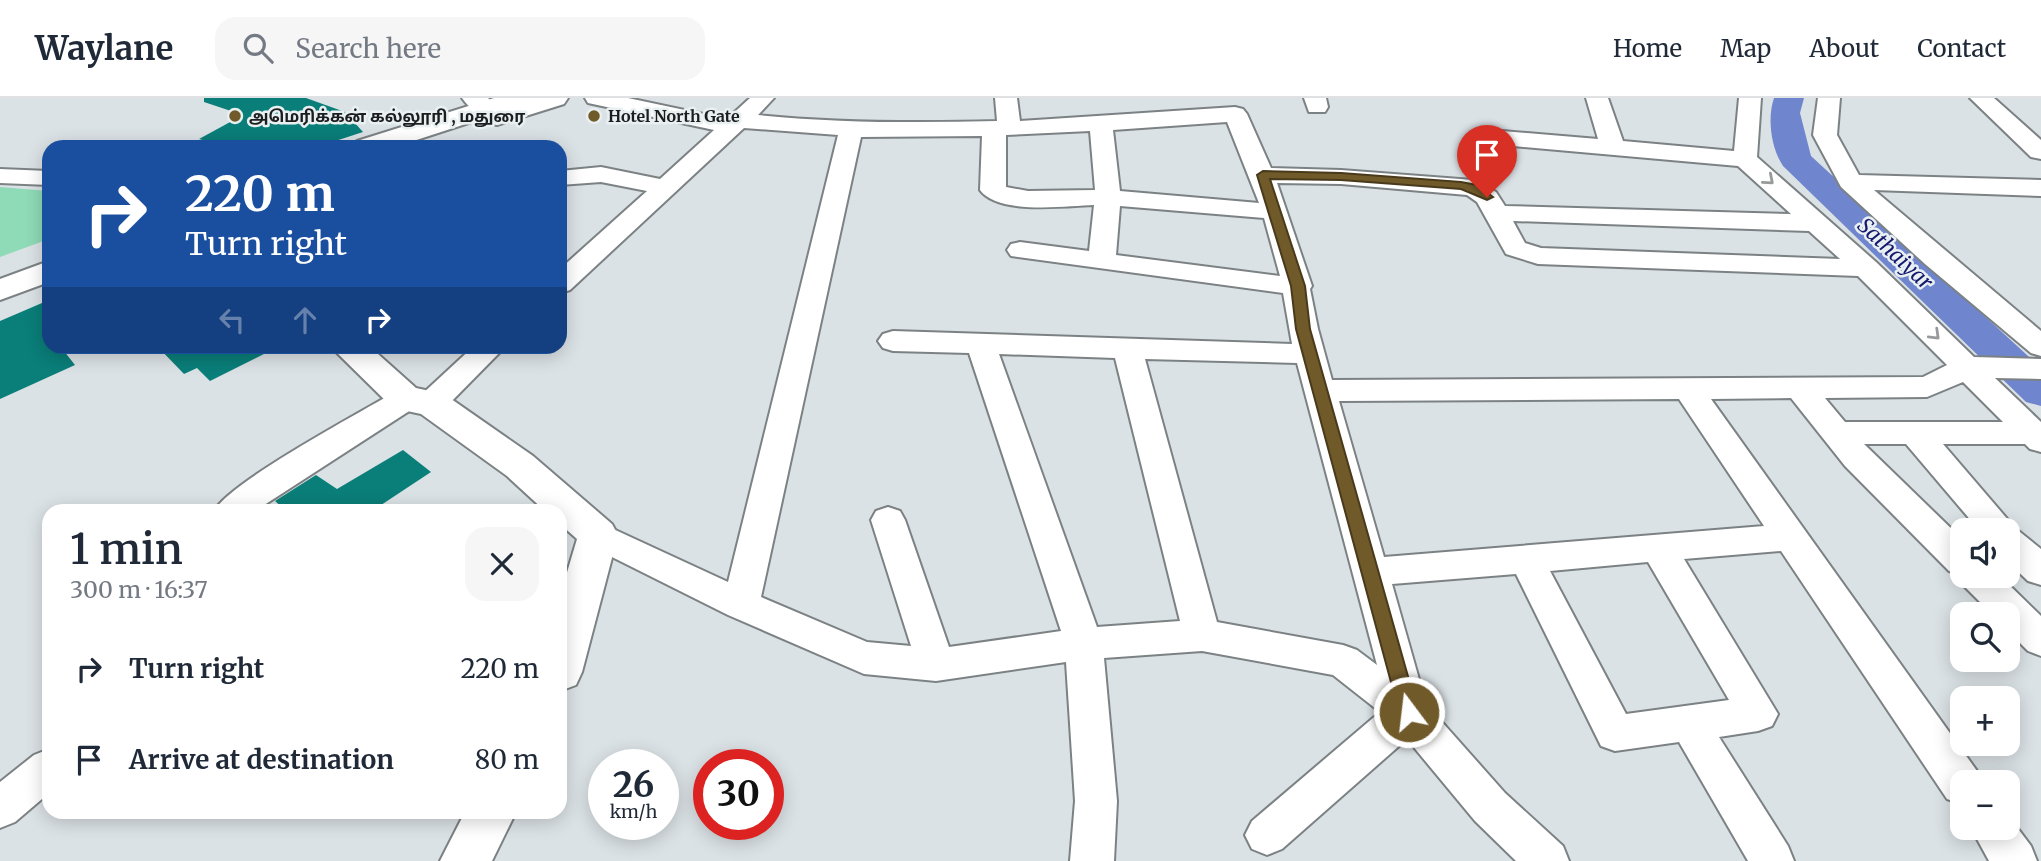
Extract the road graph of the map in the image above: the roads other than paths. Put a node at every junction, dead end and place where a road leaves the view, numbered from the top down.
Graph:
1 (521, 98) edge
2 (541, 98) edge
3 (555, 98) edge
4 (596, 98) edge
5 (763, 98) edge
6 (1006, 98) edge
7 (1597, 98) edge
8 (1750, 98) edge
9 (1829, 98) edge
10 (1982, 98) edge
11 (481, 103) edge
12 (1209, 108) edge
13 (735, 123) junction
14 (1101, 123) junction
15 (1001, 128) junction
16 (851, 130) junction
17 (1502, 138) dead end
18 (385, 140) edge
19 (412, 140) edge
20 (423, 140) edge
21 (1613, 148) junction
22 (2040, 152) edge
23 (1745, 159) junction
24 (1263, 175) junction
25 (0, 176) edge
26 (567, 176) edge
27 (42, 178) edge
28 (1850, 182) junction
29 (665, 188) junction
30 (2041, 188) edge
31 (1108, 198) junction
32 (1274, 211) junction
33 (1495, 213) junction
34 (1818, 223) junction
35 (1020, 250) dead end
36 (42, 258) edge
37 (1102, 260) junction
38 (42, 268) edge
39 (1866, 268) junction
40 (0, 273) edge
41 (42, 274) edge
42 (567, 278) edge
43 (0, 284) edge
44 (1298, 286) junction
45 (0, 290) edge
46 (893, 341) dead end
47 (980, 342) junction
48 (2041, 346) edge
49 (1128, 349) junction
50 (357, 354) edge
51 (481, 354) edge
52 (1310, 354) junction
53 (1969, 367) junction
54 (2041, 369) edge
55 (1687, 388) junction
56 (1799, 388) junction
57 (1320, 391) junction
58 (419, 401) junction
59 (1837, 433) junction
60 (1914, 433) junction
61 (2037, 437) edge
62 (240, 504) edge
63 (563, 504) edge
64 (567, 508) edge
65 (1989, 518) edge
66 (888, 520) dead end
67 (598, 535) junction
68 (1790, 537) junction
69 (1658, 548) junction
70 (1950, 549) edge
71 (2020, 551) edge
72 (1526, 559) junction
73 (2041, 571) edge
74 (1371, 572) junction
75 (1989, 588) edge
76 (741, 605) junction
77 (1202, 635) junction
78 (2041, 640) edge
79 (1084, 644) junction
80 (567, 647) edge
81 (936, 665) junction
82 (1409, 712) junction
83 (1689, 723) junction
84 (1952, 770) edge
85 (42, 774) edge
86 (0, 808) edge
87 (487, 819) edge
88 (1267, 835) dead end
89 (2000, 840) edge
90 (465, 861) edge
91 (1092, 861) edge
92 (1547, 861) edge
93 (1772, 861) edge
94 (2015, 861) edge

1 - 11 main road
2 - 19 street
3 - 20 main road
4 - 13 street
5 - 13 street
6 - 15 street
7 - 21 street
8 - 23 street
9 - 28 street
10 - 22 street
11 - 18 main road
12 - 14 street
12 - 24 street
13 - 16 street
13 - 29 street
14 - 15 street
14 - 31 street
15 - 16 street
15 - 31 street
16 - 76 street
17 - 21 street
21 - 23 street
23 -> 34 street
24 - 32 street
24 - 33 street
25 - 27 street
26 - 29 street
28 - 30 street
28 - 48 street
29 - 42 street
31 - 32 street
31 - 37 street
32 - 44 street
33 - 34 street
33 - 39 street
34 - 39 street
35 - 37 street
36 - 40 main road
37 - 44 street
38 - 43 street
39 -> 53 street
41 - 45 main road
44 - 52 street
46 - 47 street
47 - 49 street
47 - 79 street
49 - 52 street
49 - 77 street
50 - 58 main road
51 - 58 street
52 - 57 street
53 - 54 street
53 - 56 street
53 - 61 street
55 - 56 street
55 - 57 street
55 - 68 street
56 - 59 street
57 - 74 street
58 - 62 street
58 - 63 main road
59 - 60 street
59 - 70 street
60 - 61 street
60 - 65 street
64 - 67 main road
66 - 81 street
67 - 76 street
67 - 80 main road
68 - 69 street
68 - 84 street
69 - 72 street
69 - 83 street
71 - 73 street
72 - 74 street
72 - 83 street
74 - 82 street
75 - 78 street
76 - 81 street
77 - 79 street
77 - 82 street
79 - 81 street
79 - 91 street
82 - 88 street
82 - 92 street
83 - 93 street
85 - 86 street
87 - 90 main road
89 - 94 street

